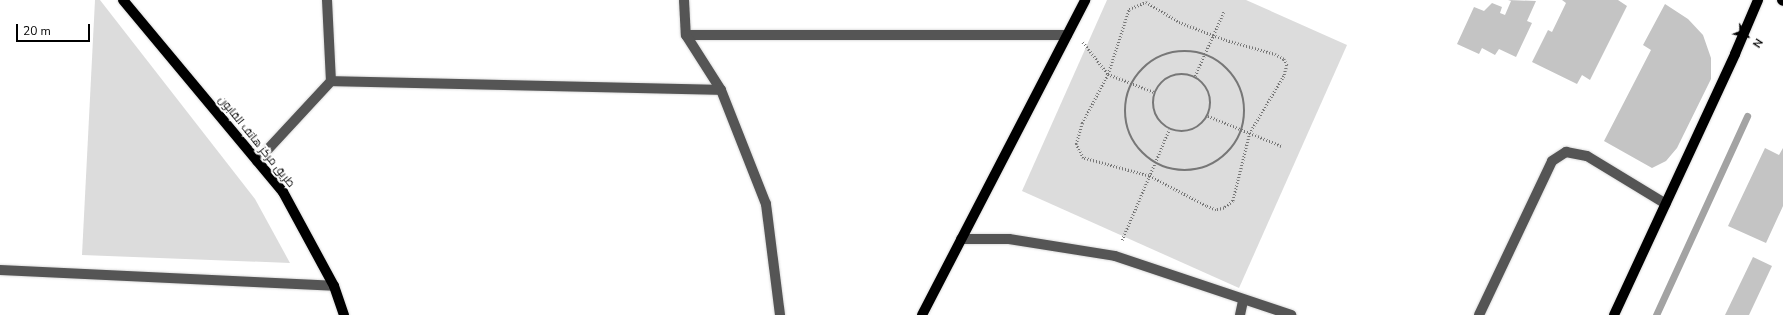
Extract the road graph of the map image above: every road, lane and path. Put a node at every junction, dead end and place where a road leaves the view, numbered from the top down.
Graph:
1 (123, 0) edge
2 (327, 0) edge
3 (684, 0) edge
4 (1085, 0) edge
5 (1758, 0) edge
6 (1224, 11) dead end
7 (686, 35) junction
8 (1067, 35) junction
9 (1213, 35) junction
10 (1205, 54) junction
11 (1108, 74) junction
12 (1195, 76) junction
13 (331, 81) junction
14 (1131, 84) junction
15 (721, 90) junction
16 (1154, 92) junction
17 (1208, 116) junction
18 (1169, 130) junction
19 (1242, 130) junction
20 (1250, 134) junction
21 (1282, 146) dead end
22 (257, 161) junction
23 (1154, 164) junction
24 (1149, 176) junction
25 (1666, 204) junction
26 (961, 239) junction
27 (1115, 256) junction
28 (0, 270) edge
29 (334, 286) junction
30 (1243, 301) junction
31 (344, 315) edge
32 (780, 315) edge
33 (922, 315) edge
34 (1240, 315) edge
35 (1291, 315) edge
36 (1479, 315) edge
37 (1614, 315) edge

1 - 22 main road, طريق مركز هاتف القابون
2 - 13 street
3 - 7 street
4 - 8 main road
5 - 25 main road
6 - 9 path
7 - 8 street
7 - 15 street
8 - 11 path
8 - 26 main road
9 - 10 path
9 - 11 path
9 - 20 path
10 - 12 path
10 - 14 path
10 - 19 path
11 - 14 path
11 - 24 path
12 - 16 path
12 - 17 path
13 - 15 street
13 - 22 street
14 - 16 path
14 - 23 path
15 - 32 street
16 - 18 path
17 - 18 path
17 - 19 path
18 - 23 path
19 - 20 path
19 - 23 path
20 - 21 path
20 - 24 path
22 - 29 main road, طريق مركز هاتف القابون
23 - 24 path
24 - 27 path
25 - 36 street
25 - 37 main road
26 - 27 street
26 - 33 main road
27 - 30 street
28 - 29 street
29 - 31 main road, طريق مركز هاتف القابون
30 - 34 street
30 - 35 street

